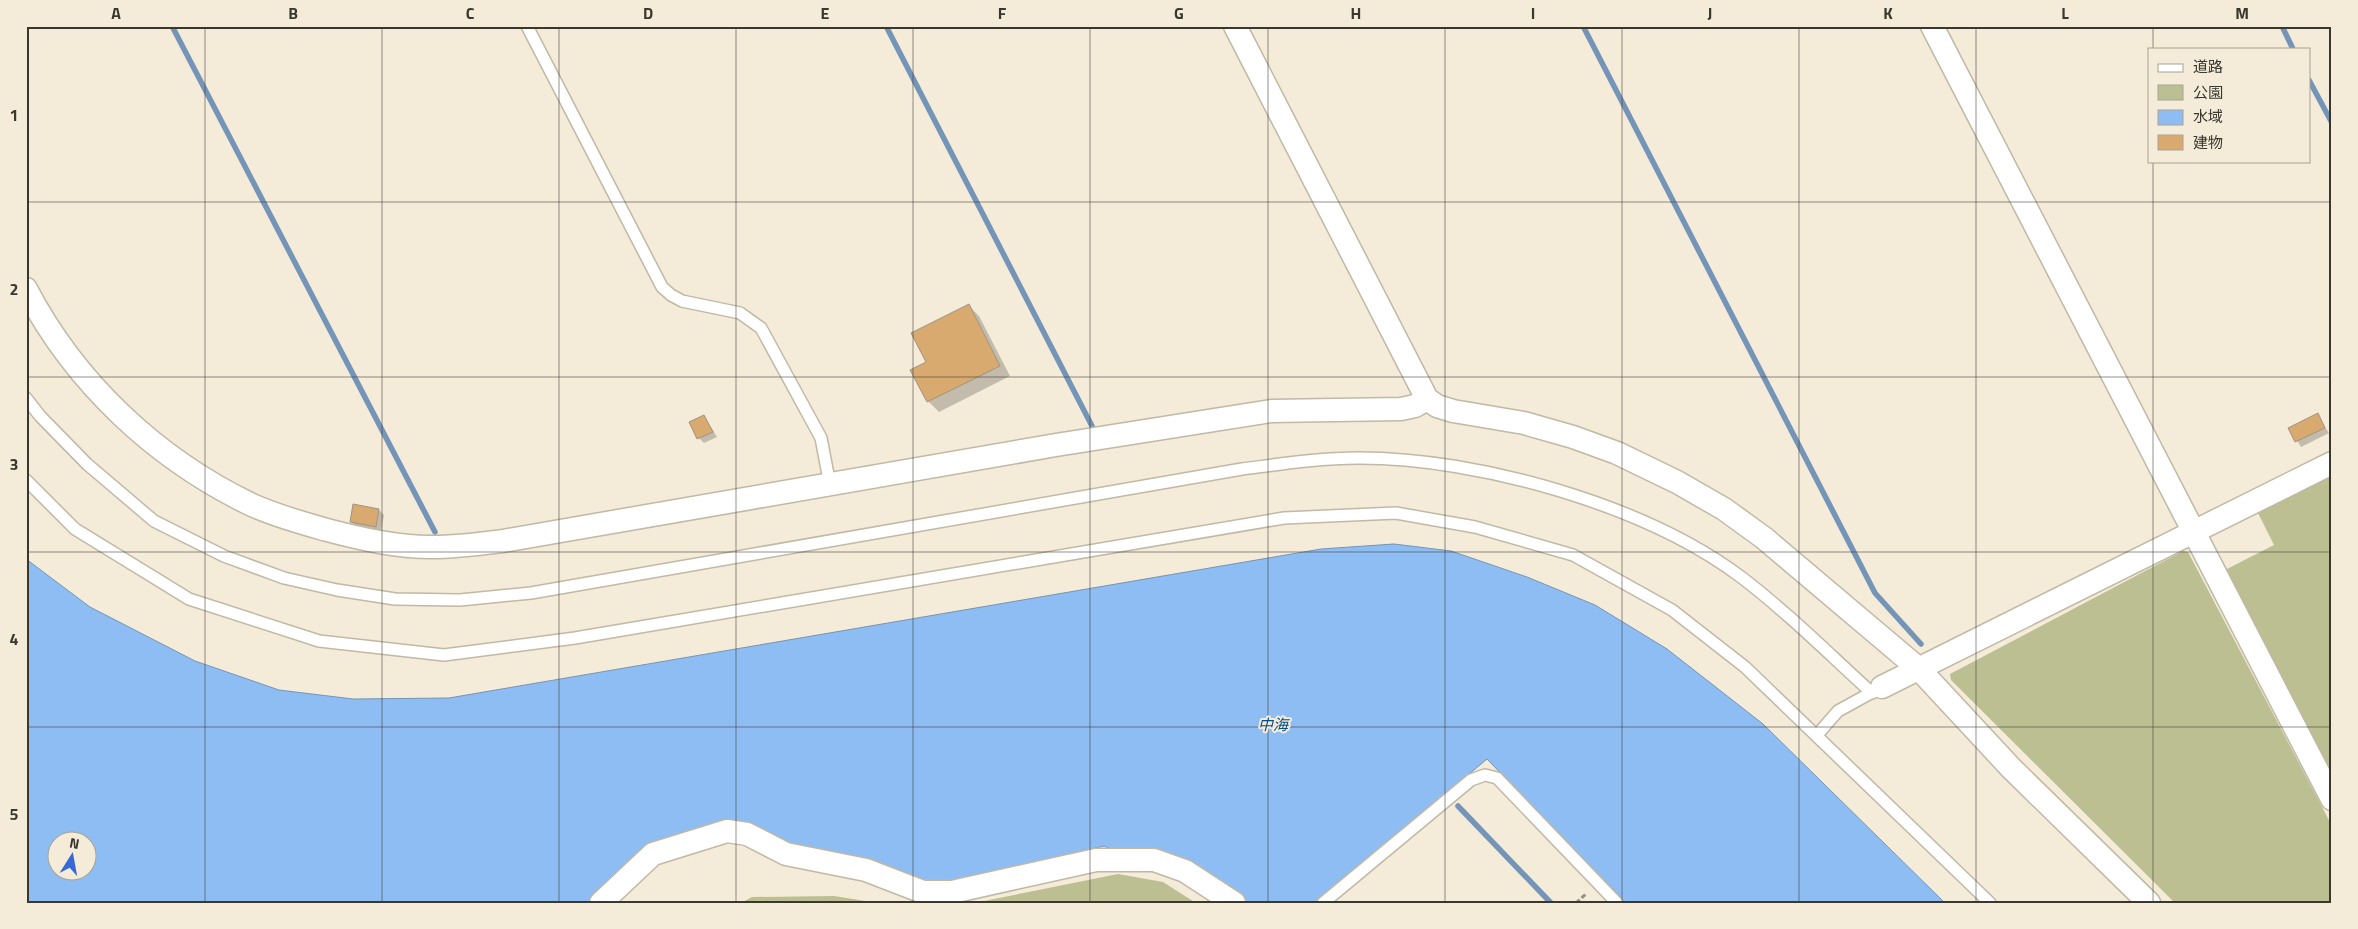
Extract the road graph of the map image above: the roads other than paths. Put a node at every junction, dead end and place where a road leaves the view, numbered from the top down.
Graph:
1 (527, 26) edge
2 (1235, 26) edge
3 (1932, 26) edge
4 (26, 289) edge
5 (26, 398) edge
6 (1427, 399) junction
7 (2332, 463) edge
8 (26, 480) edge
9 (830, 485) junction
10 (2194, 532) junction
11 (1919, 669) junction
12 (1877, 690) junction
13 (1817, 736) junction
14 (2332, 799) edge
15 (601, 903) edge
16 (1234, 903) edge
17 (1324, 903) edge
18 (1617, 903) edge
19 (1990, 903) edge
20 (2150, 903) edge

1 - 9 lane
2 - 6 street
3 - 10 street
4 - 9 street
5 - 12 lane
6 - 9 street
6 - 11 street
7 - 10 street
8 - 13 lane
10 - 11 street
10 - 14 street
11 - 12 street
11 - 20 street
12 - 13 lane
13 - 19 lane
15 - 16 street
17 - 18 lane

